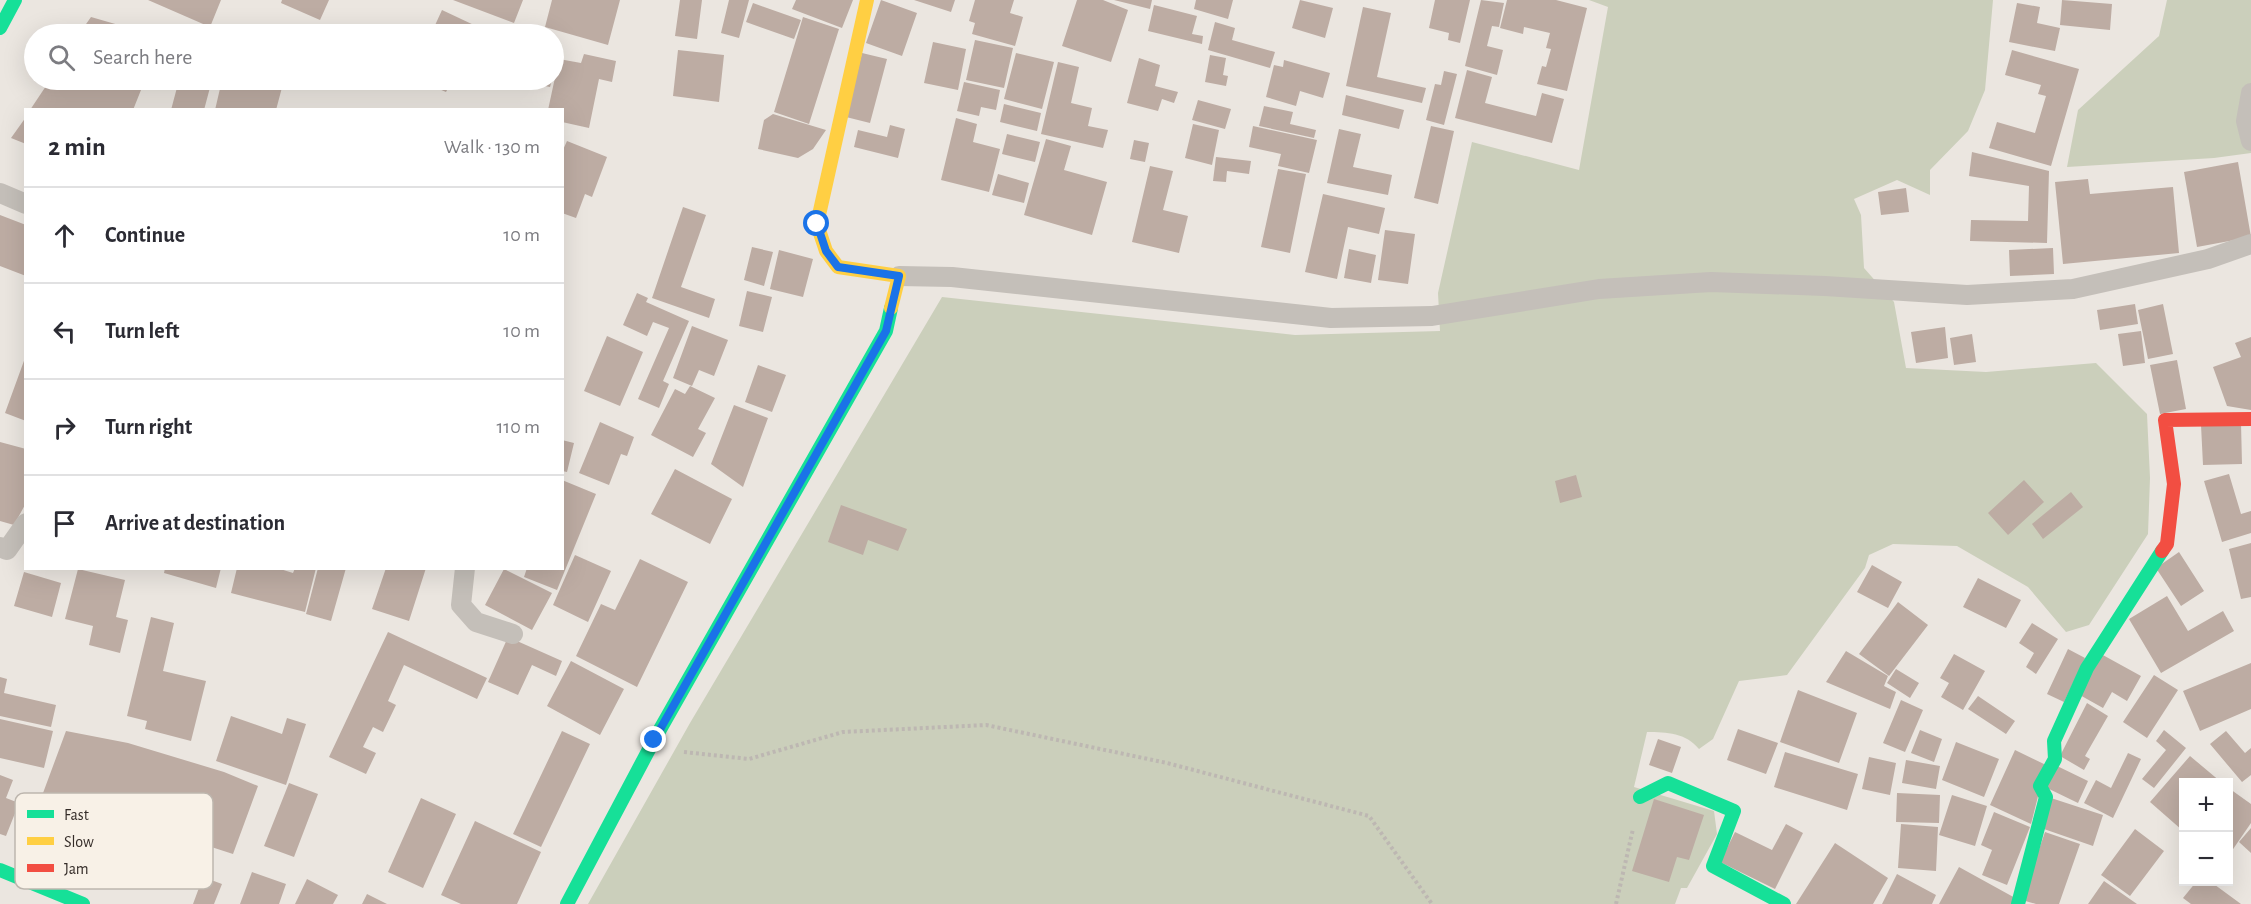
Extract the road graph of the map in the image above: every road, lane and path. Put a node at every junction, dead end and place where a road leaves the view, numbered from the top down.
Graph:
1 (15, 0) edge
2 (867, 0) edge
3 (0, 28) edge
4 (2251, 93) edge
5 (2251, 141) edge
6 (0, 193) edge
7 (24, 203) edge
8 (2251, 244) edge
9 (899, 276) junction
10 (2251, 419) edge
11 (24, 526) edge
12 (0, 548) edge
13 (465, 570) edge
14 (513, 634) dead end
15 (654, 740) junction
16 (1640, 797) joint
17 (0, 870) edge
18 (15, 876) edge
19 (46, 889) edge
20 (83, 904) edge
21 (567, 904) edge
22 (1432, 904) edge
23 (1616, 904) edge
24 (1784, 904) edge
25 (2018, 904) edge

1 - 3 main road
2 - 9 main road
4 - 5 lane
6 - 7 lane
8 - 9 lane
9 - 15 main road
10 - 25 main road
11 - 12 lane
13 - 14 lane
15 - 21 main road
15 - 22 path
16 - 23 path
16 - 24 main road
17 - 18 main road
19 - 20 main road

